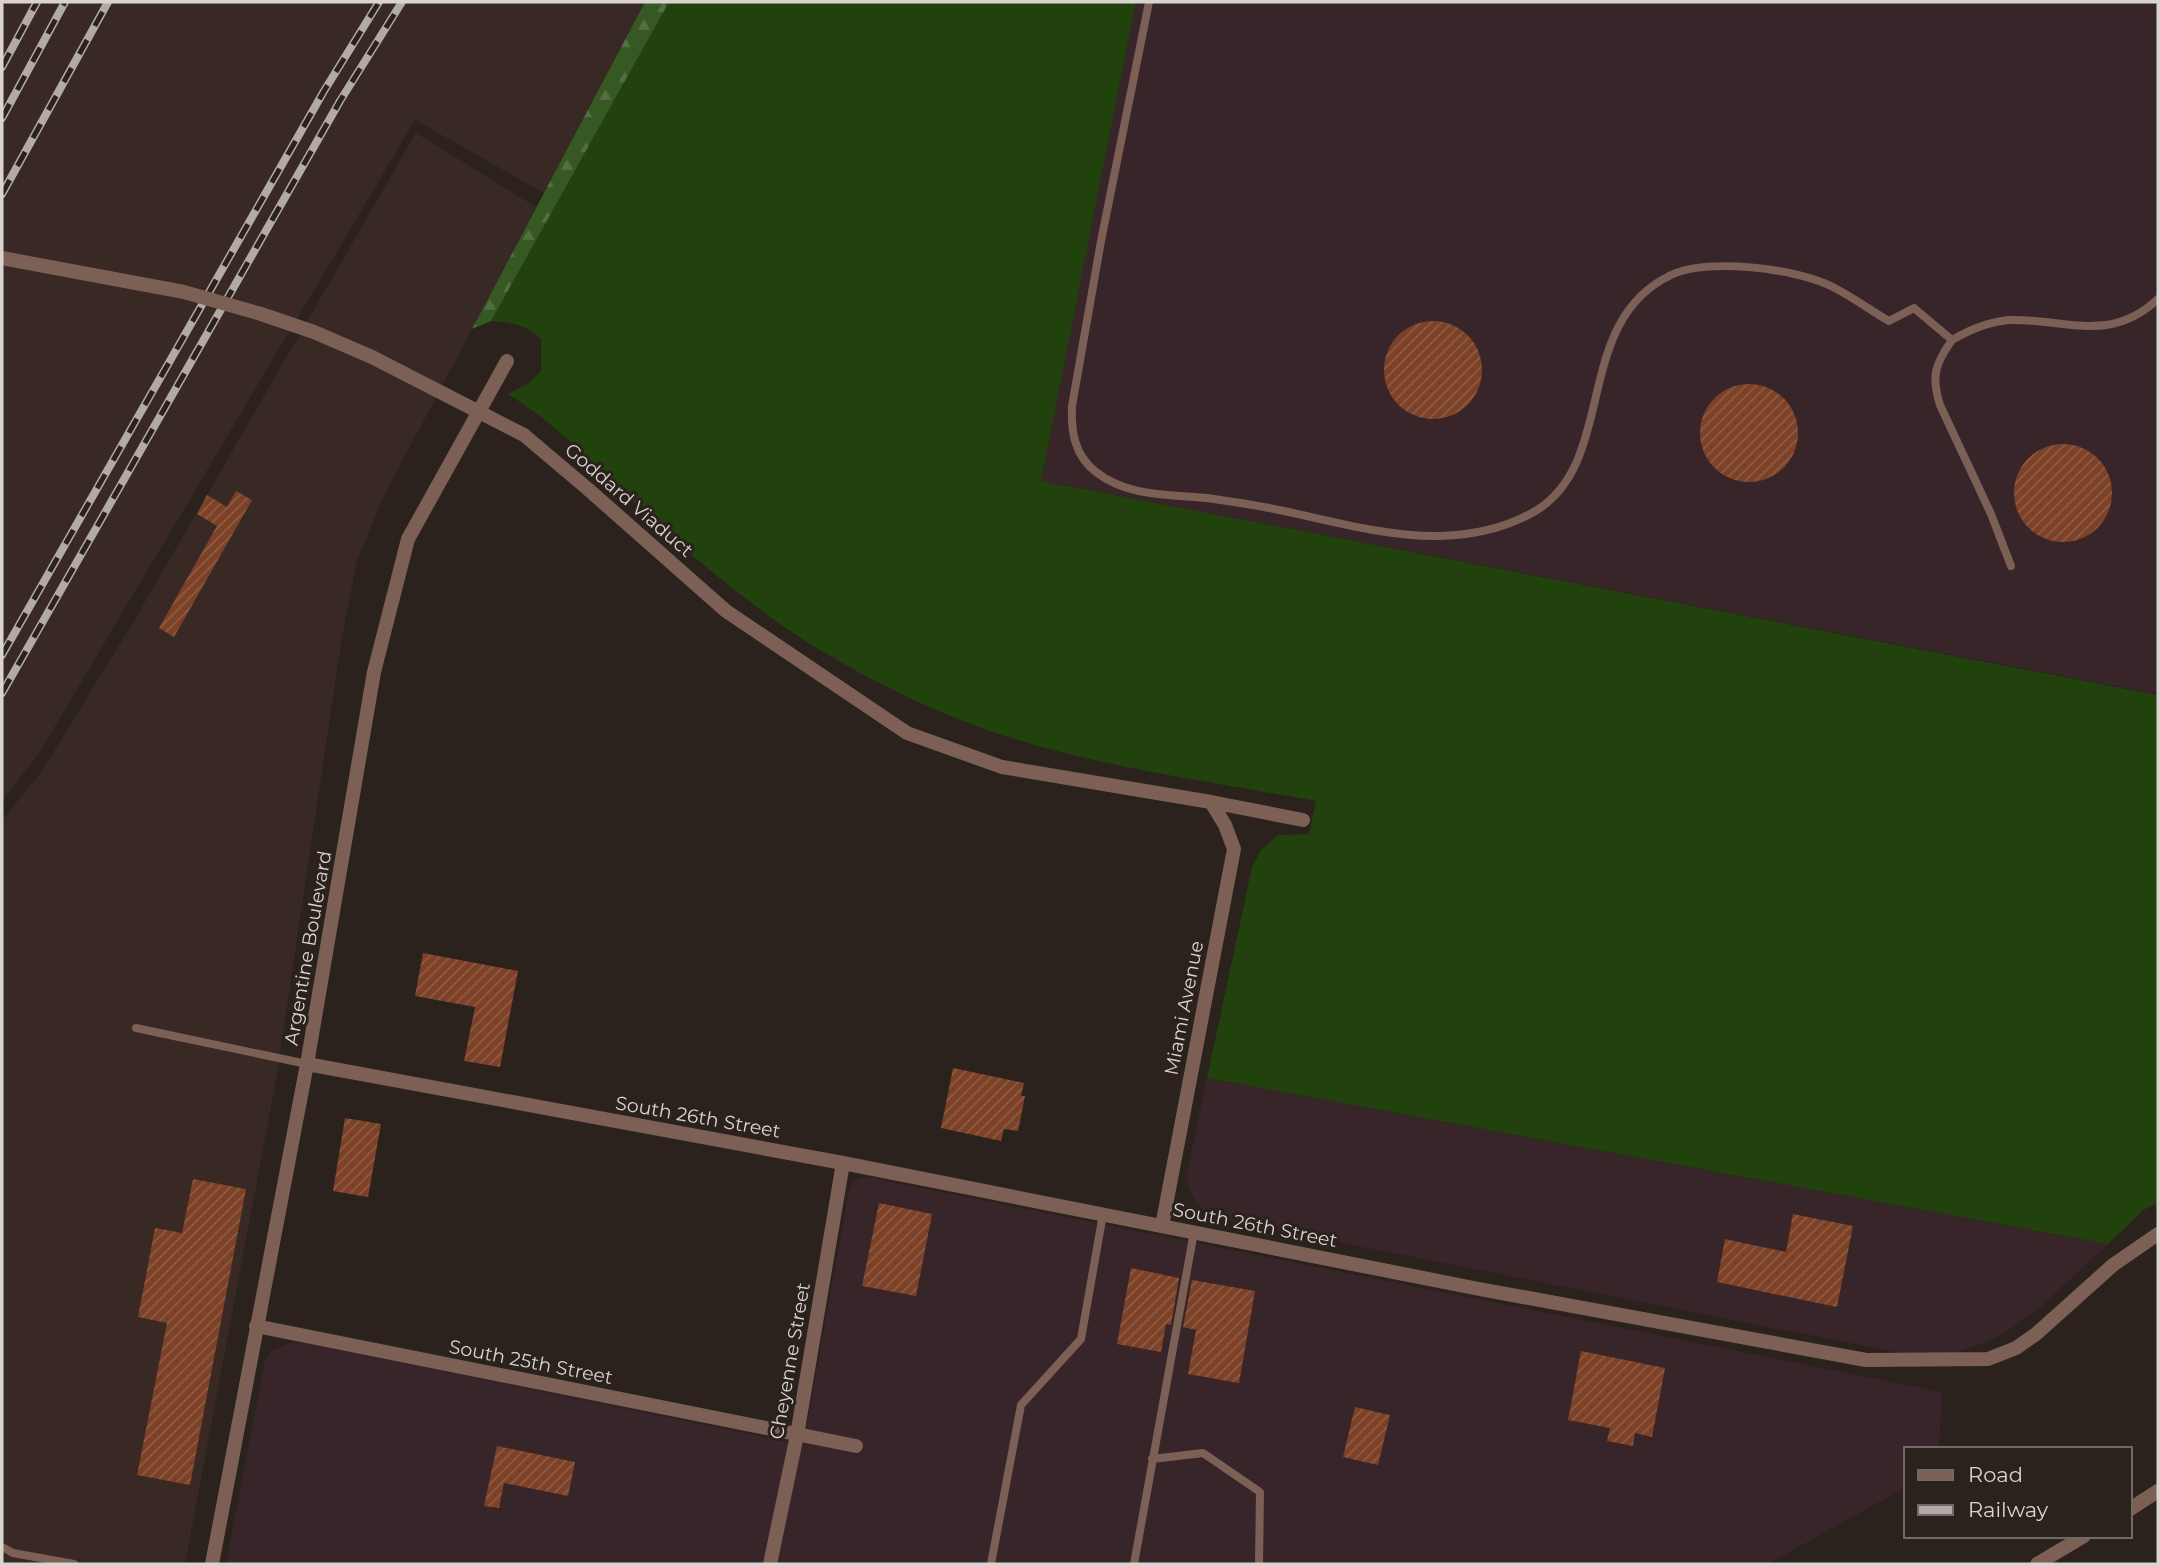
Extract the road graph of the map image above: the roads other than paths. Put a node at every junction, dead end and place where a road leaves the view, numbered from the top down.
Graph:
1 (1149, 2) edge
2 (2, 258) edge
3 (2158, 299) edge
4 (1952, 340) junction
5 (507, 361) dead end
6 (2011, 566) dead end
7 (1211, 802) junction
8 (1303, 820) dead end
9 (136, 1028) dead end
10 (307, 1064) junction
11 (843, 1163) junction
12 (1103, 1214) junction
13 (1162, 1226) junction
14 (1194, 1233) junction
15 (2158, 1234) edge
16 (256, 1326) junction
17 (797, 1435) junction
18 (856, 1446) dead end
19 (1152, 1459) junction
20 (2158, 1491) edge
21 (2132, 1508) edge
22 (2081, 1538) edge
23 (2, 1547) edge
24 (74, 1564) edge
25 (212, 1564) edge
26 (770, 1564) edge
27 (991, 1564) edge
28 (1134, 1564) edge
29 (1259, 1564) edge
30 (2037, 1564) edge

1 - 4 lane
2 - 7 street, Goddard Viaduct, bridge
3 - 4 lane
4 - 6 lane
5 - 10 street, Argentine Boulevard
7 - 8 street, Goddard Viaduct
7 - 13 street, Miami Avenue
9 - 10 lane
10 - 11 street, South 26th Street
10 - 16 street, Argentine Boulevard
11 - 12 street, South 26th Street
11 - 17 street, Cheyenne Street
12 - 13 street, South 26th Street
12 - 27 lane
13 - 14 street, South 26th Street
14 - 15 street, South 26th Street
14 - 19 lane
16 - 17 street, South 25th Street
16 - 25 street, Argentine Boulevard
17 - 18 street, South 25th Street
17 - 26 street, Cheyenne Street
19 - 28 lane
19 - 29 lane
20 - 21 street
22 - 30 street
23 - 24 lane

